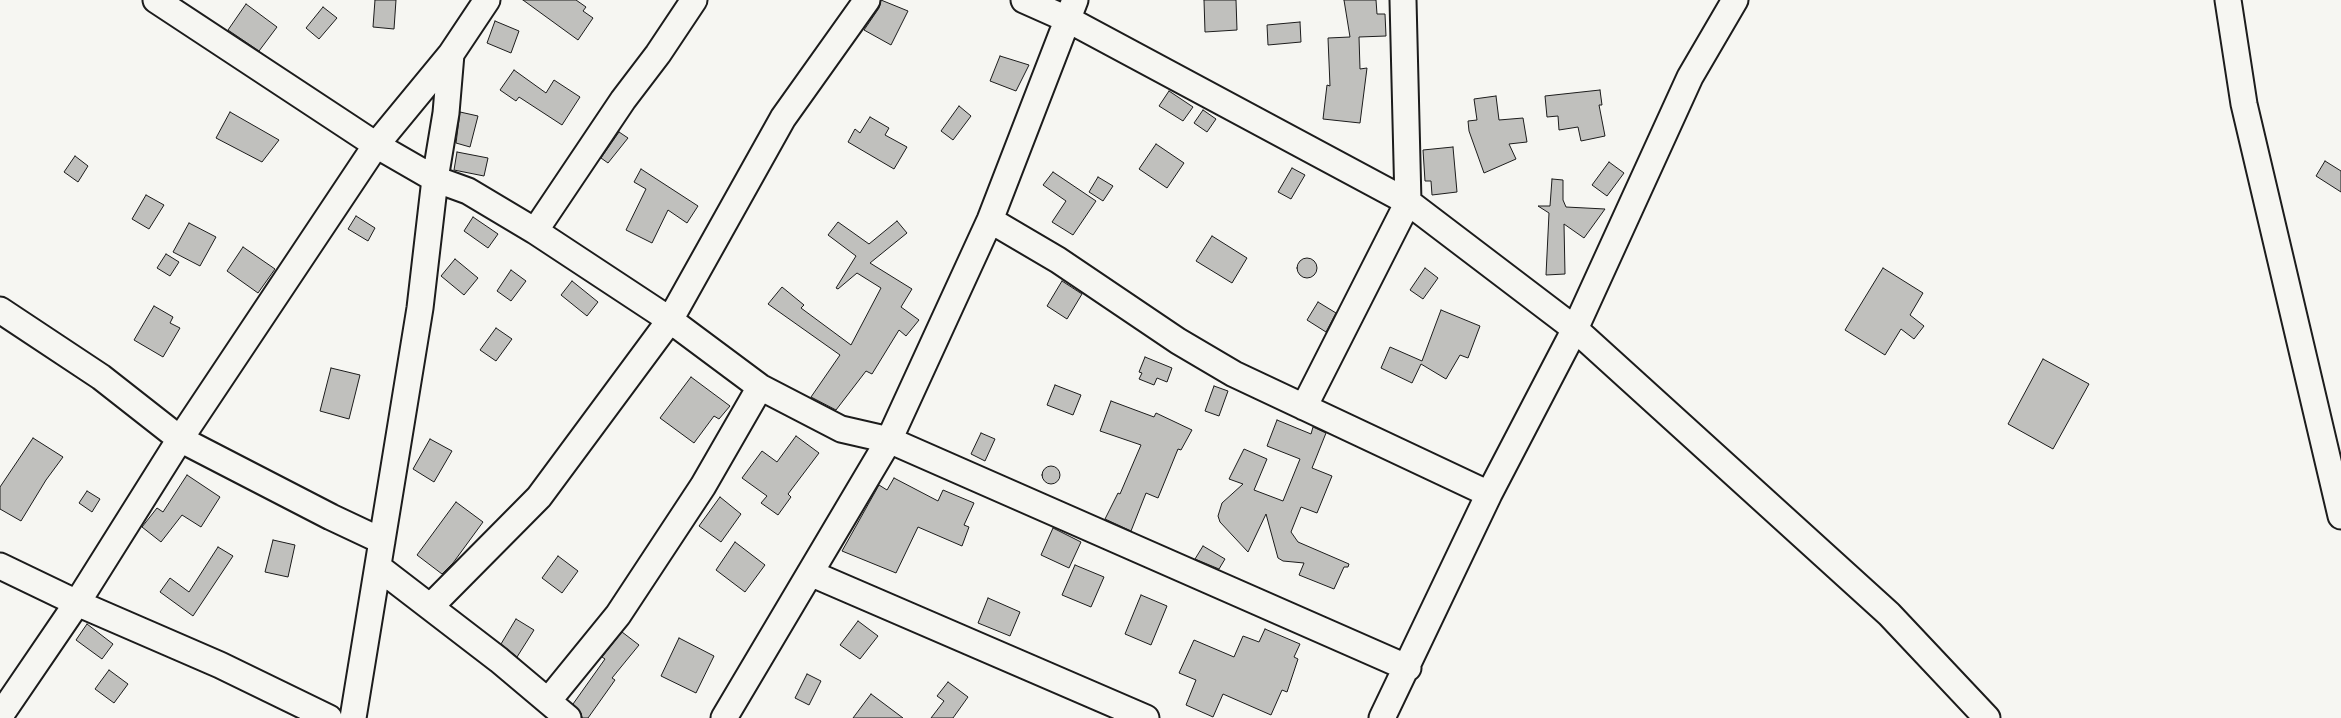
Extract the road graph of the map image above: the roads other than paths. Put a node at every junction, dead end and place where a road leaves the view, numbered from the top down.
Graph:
1 (156, 0) edge
2 (487, 0) edge
3 (694, 0) edge
4 (867, 0) edge
5 (1024, 0) edge
6 (1403, 0) edge
7 (1735, 0) edge
8 (2228, 0) edge
9 (1072, 10) edge
10 (451, 54) junction
11 (376, 145) junction
12 (435, 179) junction
13 (1408, 202) junction
14 (990, 220) junction
15 (535, 231) junction
16 (0, 310) edge
17 (670, 320) junction
18 (1575, 329) junction
19 (760, 387) junction
20 (1304, 408) junction
21 (180, 439) junction
22 (889, 440) junction
23 (1489, 494) junction
24 (2341, 516) edge
25 (382, 541) junction
26 (0, 566) edge
27 (378, 567) junction
28 (810, 573) junction
29 (78, 603) junction
30 (430, 607) junction
31 (1408, 668) junction
32 (548, 701) junction
33 (0, 716) edge
34 (329, 718) edge
35 (353, 718) edge
36 (568, 718) edge
37 (724, 718) edge
38 (1146, 718) edge
39 (1382, 718) edge
40 (1987, 718) edge

1 - 11 street
2 - 10 street
3 - 15 street
4 - 17 street
5 - 9 street
6 - 13 street
7 - 18 street
8 - 24 street
9 - 13 street
9 - 14 street
10 - 11 street
10 - 12 street
11 - 12 street
11 - 21 street
12 - 15 street
12 - 25 street
13 - 18 street
13 - 20 street
14 - 20 street
14 - 22 street
15 - 17 street
16 - 21 street
17 - 19 street
17 - 30 street
18 - 23 street
18 - 40 street
19 - 22 street
19 - 32 street
20 - 23 street
21 - 25 street
21 - 29 street
22 - 28 street
22 - 31 street
23 - 31 street
25 - 27 street
26 - 29 street
27 - 30 street
27 - 35 street
28 - 37 street
28 - 38 street
29 - 33 street
29 - 34 street
30 - 32 street
31 - 39 street
32 - 36 street

